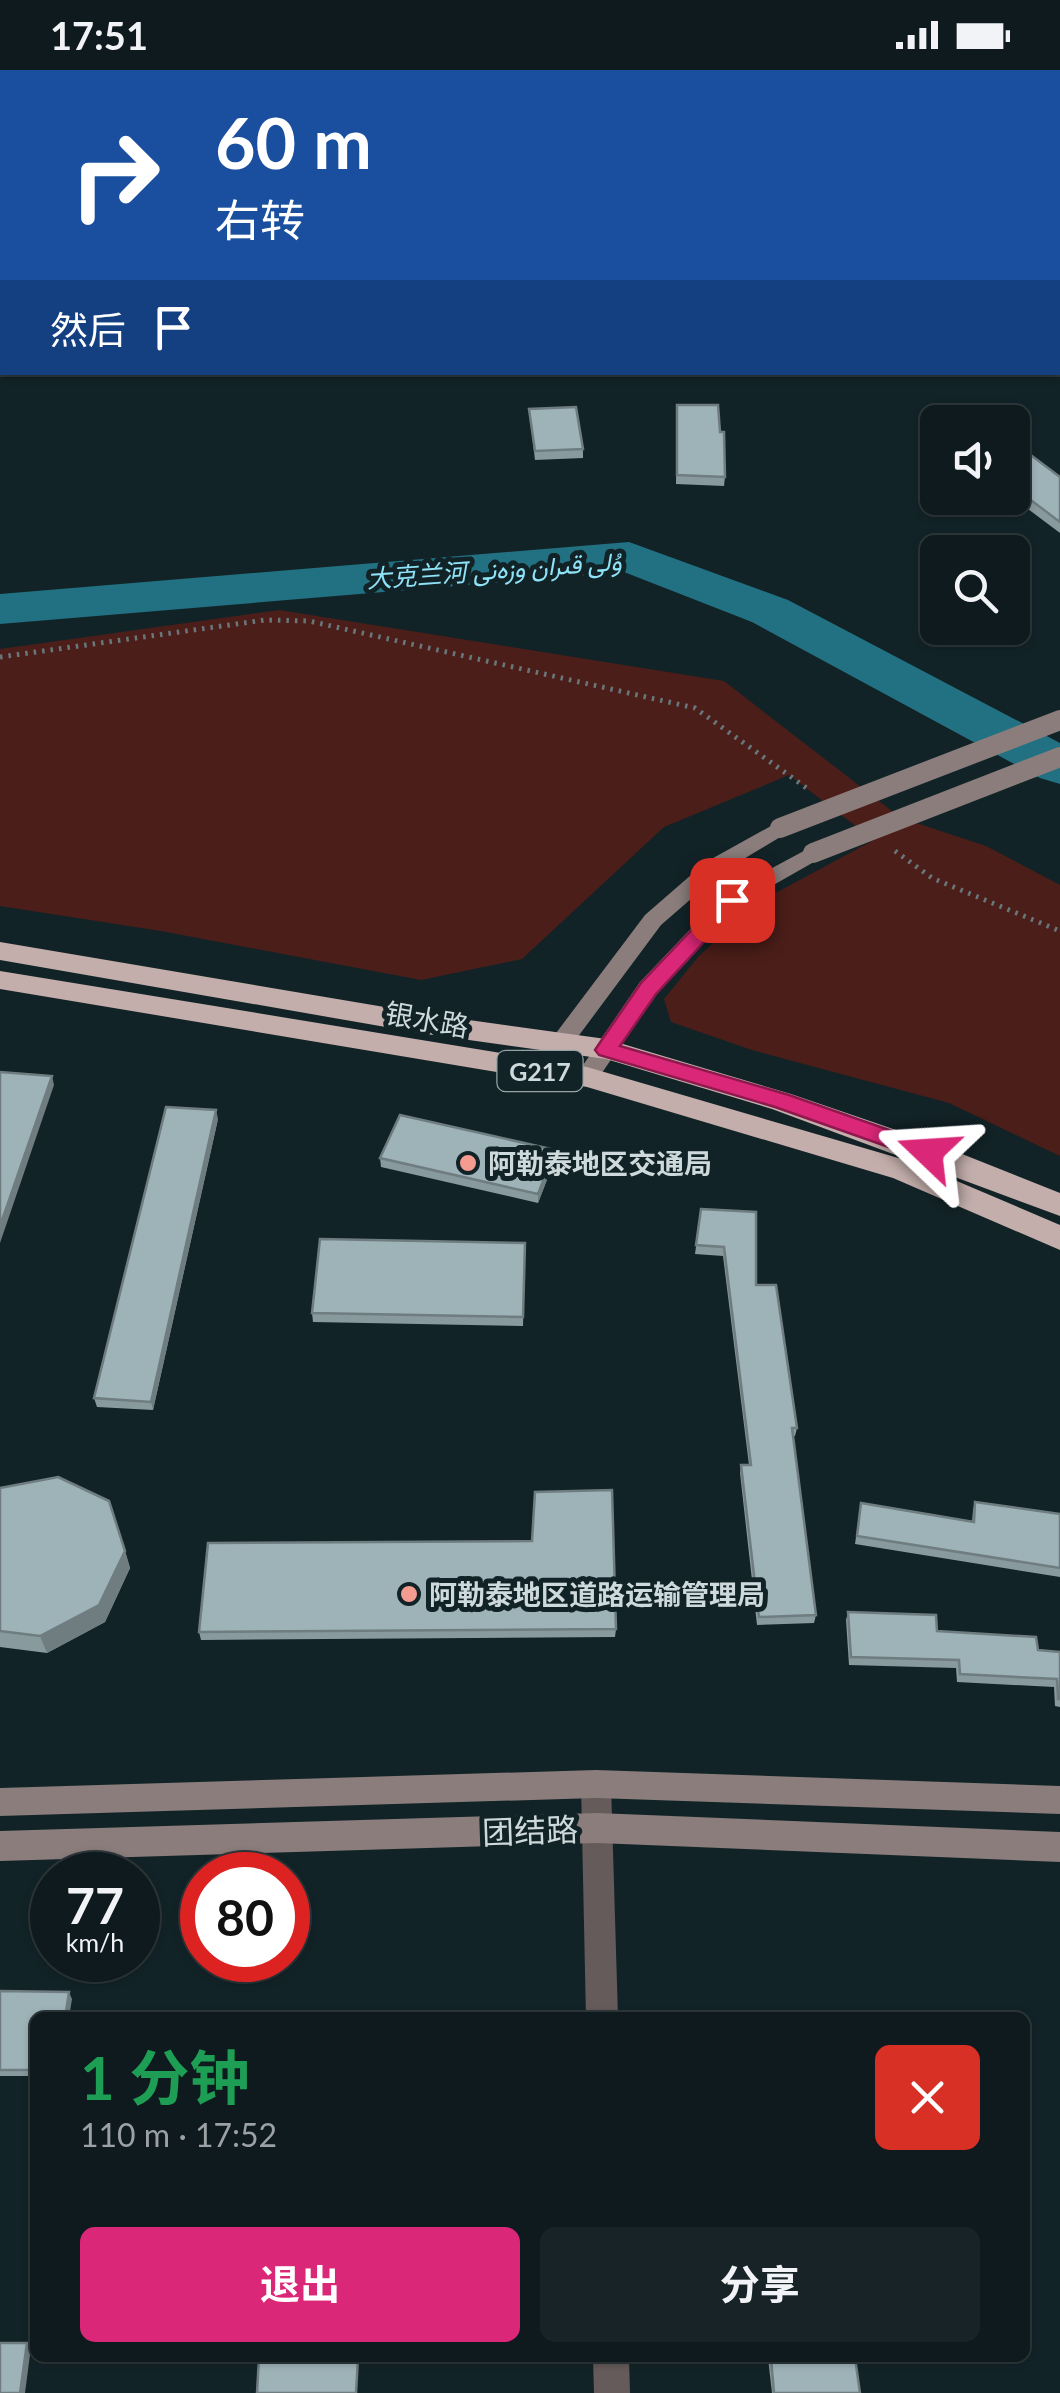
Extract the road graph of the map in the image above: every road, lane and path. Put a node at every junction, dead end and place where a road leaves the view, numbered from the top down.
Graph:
1 (0, 657) edge
2 (1060, 720) edge
3 (1060, 757) edge
4 (821, 798) dead end
5 (884, 844) dead end
6 (1060, 931) edge
7 (0, 951) edge
8 (0, 980) edge
9 (561, 1043) junction
10 (606, 1050) junction
11 (540, 1070) junction
12 (587, 1077) junction
13 (1060, 1205) edge
14 (1060, 1238) edge
15 (596, 1784) junction
16 (1060, 1800) edge
17 (0, 1802) edge
18 (597, 1828) junction
19 (0, 1846) edge
20 (1060, 1847) edge
21 (602, 2012) edge
22 (611, 2362) edge
23 (612, 2393) edge

1 - 4 path
2 - 9 main road, bridge
3 - 10 main road, bridge
5 - 6 path
7 - 9 highway, 银水路 / G217
8 - 11 highway, 银水路 / G217
9 - 10 highway, 银水路 / G217
9 - 11 main road
10 - 12 main road
10 - 13 highway, 银水路 / G217
11 - 12 highway, 银水路 / G217
12 - 14 highway, 银水路 / G217
15 - 16 main road, 团结路
15 - 17 main road, 团结路
15 - 18 street
18 - 19 main road, 团结路
18 - 20 main road, 团结路
18 - 21 street
22 - 23 street

